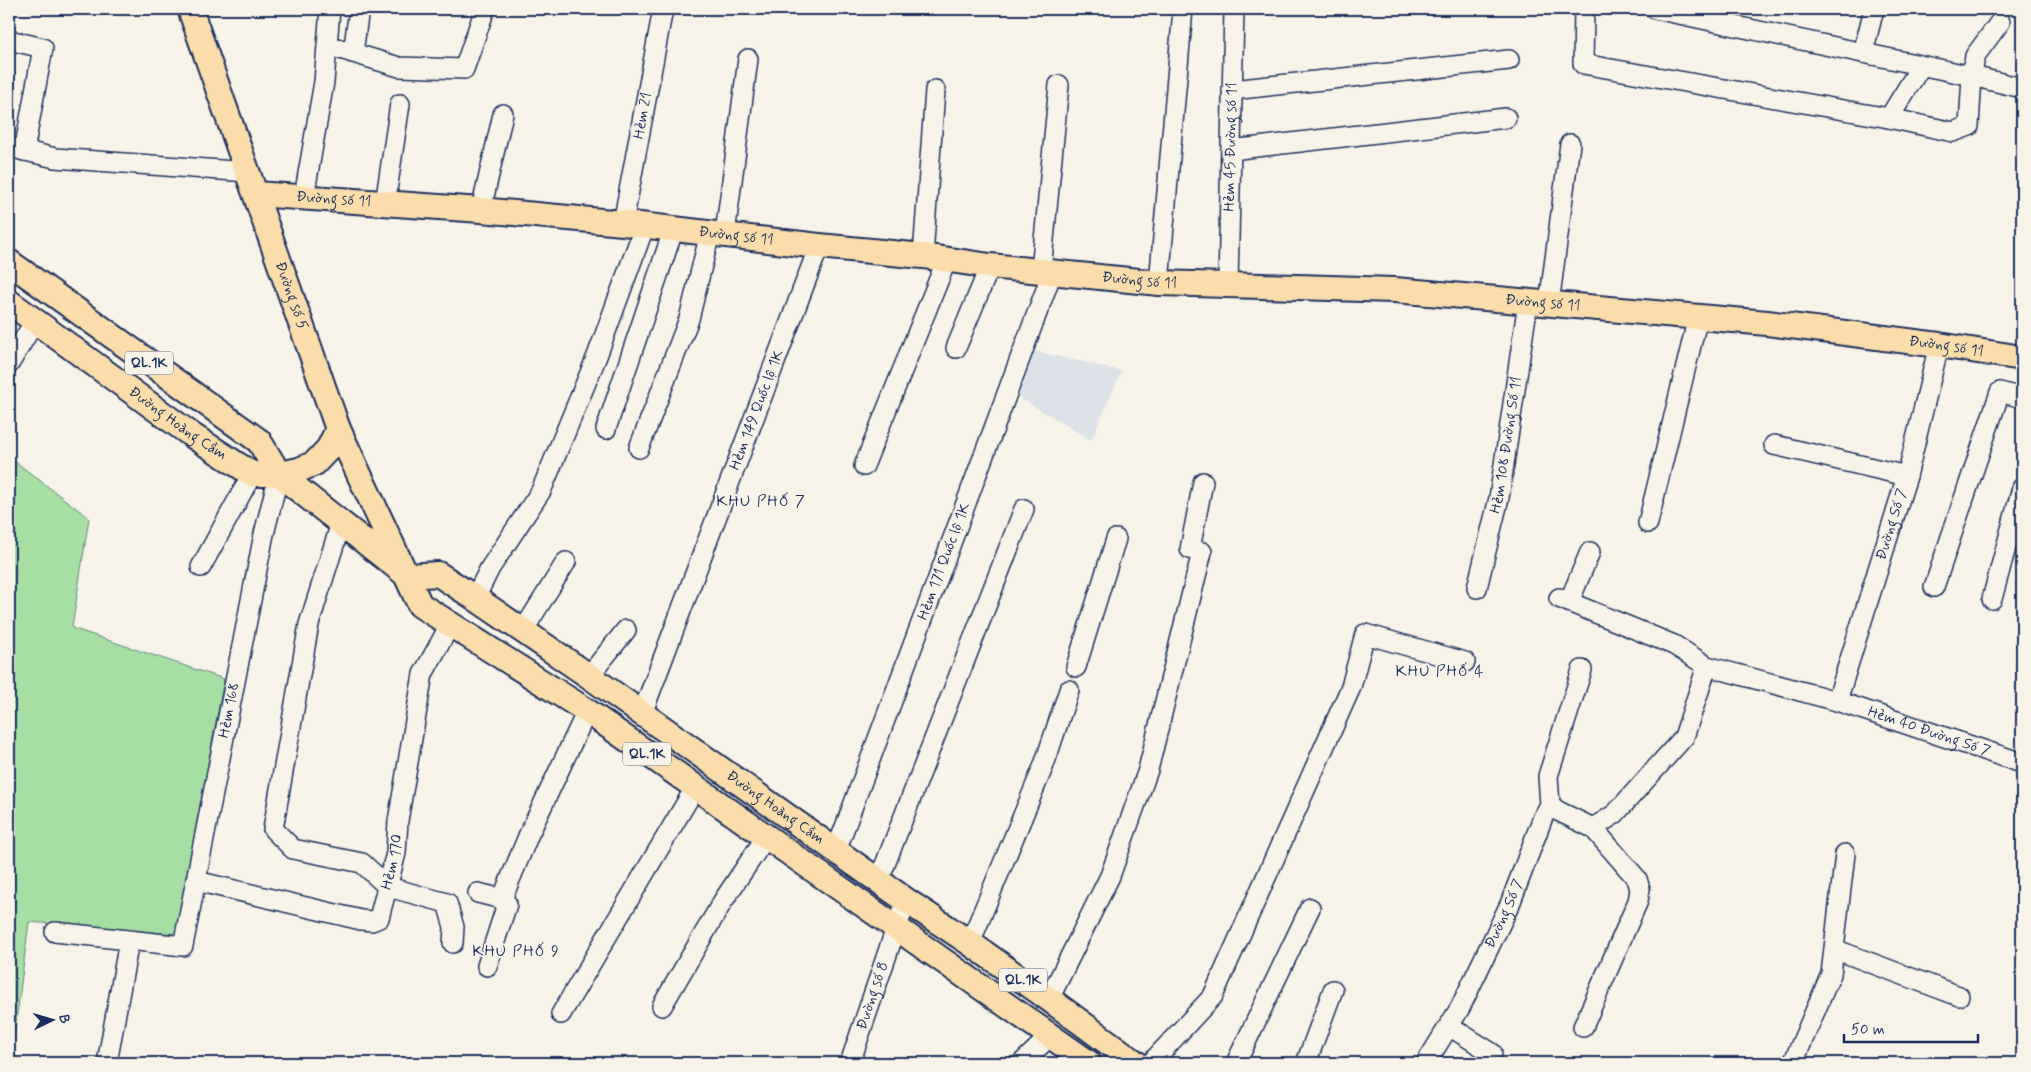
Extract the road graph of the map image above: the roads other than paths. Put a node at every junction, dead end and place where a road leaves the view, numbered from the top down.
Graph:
1 (190, 9) edge
2 (330, 9) edge
3 (359, 9) edge
4 (485, 9) edge
5 (663, 9) edge
6 (1183, 9) edge
7 (1234, 9) edge
8 (1584, 9) edge
9 (1655, 9) edge
10 (1874, 9) edge
11 (2000, 22) dead end
12 (9, 40) edge
13 (327, 45) junction
14 (353, 53) junction
15 (1863, 53) junction
16 (748, 59) dead end
17 (1509, 60) dead end
18 (1921, 66) junction
19 (1972, 76) junction
20 (1060, 85) dead end
21 (2022, 88) edge
22 (935, 90) dead end
23 (1232, 90) junction
24 (400, 104) dead end
25 (503, 114) dead end
26 (1506, 118) dead end
27 (1889, 118) junction
28 (1570, 144) dead end
29 (16, 149) edge
30 (1231, 150) junction
31 (252, 183) junction
32 (304, 197) junction
33 (385, 204) junction
34 (481, 210) junction
35 (634, 224) junction
36 (674, 228) junction
37 (717, 233) junction
38 (819, 246) junction
39 (923, 256) junction
40 (946, 259) junction
41 (9, 262) edge
42 (990, 266) junction
43 (1046, 272) junction
44 (1158, 283) junction
45 (1228, 285) junction
46 (9, 302) edge
47 (1538, 303) junction
48 (1698, 317) junction
49 (35, 321) junction
50 (1939, 345) junction
51 (956, 348) dead end
52 (2022, 358) edge
53 (9, 364) edge
54 (2022, 398) edge
55 (338, 429) junction
56 (606, 429) dead end
57 (1774, 445) dead end
58 (639, 448) dead end
59 (864, 466) dead end
60 (252, 474) junction
61 (279, 474) junction
62 (1906, 476) junction
63 (1203, 482) dead end
64 (2022, 488) edge
65 (1024, 509) dead end
66 (341, 523) junction
67 (1648, 523) dead end
68 (1116, 539) dead end
69 (1590, 552) dead end
70 (566, 562) dead end
71 (201, 567) dead end
72 (408, 576) junction
73 (1934, 587) dead end
74 (1477, 588) dead end
75 (475, 598) junction
76 (1992, 598) dead end
77 (450, 625) junction
78 (626, 630) dead end
79 (523, 631) junction
80 (1465, 662) dead end
81 (1707, 666) junction
82 (1076, 667) dead end
83 (1582, 670) dead end
84 (589, 676) junction
85 (1069, 690) dead end
86 (1837, 701) junction
87 (587, 711) junction
88 (642, 714) junction
89 (2022, 763) edge
90 (695, 788) junction
91 (1550, 805) junction
92 (1593, 828) junction
93 (766, 837) junction
94 (836, 851) junction
95 (1845, 854) dead end
96 (879, 880) junction
97 (196, 881) junction
98 (388, 887) junction
99 (478, 893) dead end
100 (502, 899) junction
101 (907, 901) junction
102 (1310, 908) dead end
103 (896, 928) junction
104 (55, 932) dead end
105 (129, 941) junction
106 (970, 942) junction
107 (453, 943) dead end
108 (1834, 949) junction
109 (487, 966) dead end
110 (1333, 990) dead end
111 (1959, 996) dead end
112 (1049, 999) junction
113 (662, 1006) dead end
114 (560, 1014) dead end
115 (1449, 1026) junction
116 (1583, 1026) dead end
117 (1050, 1036) junction
118 (1492, 1053) dead end
119 (107, 1063) edge
120 (850, 1063) edge
121 (1022, 1063) edge
122 (1089, 1063) edge
123 (1136, 1063) edge
124 (1151, 1063) edge
125 (1236, 1063) edge
126 (1306, 1063) edge
127 (1426, 1063) edge
128 (1793, 1063) edge

1 - 31 main road, Đường số 5
2 - 13 street
3 - 14 street
4 - 14 street
5 - 35 street, Hẻm 21
6 - 44 street
7 - 23 street, Hẻm 45 Đường số 11
8 - 27 street
9 - 15 street
10 - 15 street
11 - 19 street
12 - 29 street
13 - 14 street
13 - 32 street
15 - 18 street
16 - 37 street
17 - 23 street
18 - 19 street
18 - 27 street
19 - 21 street
19 - 27 street
20 - 43 street, Hẻm 171 Quốc lộ 1K
22 - 39 street
23 - 30 street, Hẻm 45 Đường số 11
24 - 33 street
25 - 34 street
26 - 30 street
28 - 47 street, Hẻm 108 Đường Số 11
29 - 31 street
30 - 45 street, Hẻm 45 Đường số 11
31 - 32 main road, Đường số 11
31 - 55 main road, Đường số 5
32 - 33 main road, Đường số 11
33 - 34 main road, Đường số 11
34 - 35 main road, Đường số 11
35 - 36 main road, Đường số 11
35 - 75 street, Hẻm 21
36 - 37 main road, Đường số 11
36 - 56 street
37 - 38 main road, Đường số 11
37 - 58 street
38 - 39 main road, Đường số 11
38 - 88 street, Hẻm 149 Quốc lộ 1K
39 - 40 main road, Đường số 11
40 - 42 main road, Đường số 11
40 - 59 street
41 - 61 main road, Đường Hoàng Cầm / QL.1K
42 - 43 main road, Đường số 11
42 - 51 street
43 - 44 main road, Đường số 11
43 - 94 street, Hẻm 171 Quốc lộ 1K
44 - 45 main road, Đường số 11
45 - 47 main road, Đường số 11
46 - 49 main road, Đường Hoàng Cầm / QL.1K
47 - 48 main road, Đường số 11
47 - 74 street, Hẻm 108 Đường Số 11
48 - 50 main road, Đường số 11
48 - 67 street
49 - 53 street
49 - 60 main road, Đường Hoàng Cầm / QL.1K
50 - 52 main road, Đường số 11
50 - 62 street, Đường Số 7
54 - 73 street
55 - 61 main road
55 - 72 main road, Đường số 5
57 - 62 street
60 - 61 main road
60 - 71 street
61 - 66 main road, Đường Hoàng Cầm / QL.1K
61 - 97 street, Hẻm 168
62 - 86 street, Đường Số 7
63 - 112 street
64 - 76 street
65 - 96 street
66 - 72 main road, Đường Hoàng Cầm / QL.1K
66 - 98 street
68 - 82 street
69 - 81 street, Hẻm 40 Đường Số 7
70 - 79 street
72 - 75 main road, Đường Hoàng Cầm / QL.1K
72 - 77 main road, Đường Hoàng Cầm / QL.1K
75 - 79 main road, Đường Hoàng Cầm / QL.1K
77 - 87 main road, Đường Hoàng Cầm / QL.1K
77 - 98 street, Hẻm 170
78 - 84 street
79 - 84 main road, Đường Hoàng Cầm / QL.1K
80 - 124 street
81 - 86 street, Hẻm 40 Đường Số 7
81 - 92 street
83 - 91 street
84 - 88 main road, Đường Hoàng Cầm / QL.1K
85 - 106 street
86 - 89 street, Hẻm 40 Đường Số 7
87 - 90 main road, Đường Hoàng Cầm / QL.1K
87 - 100 street
88 - 94 main road, Đường Hoàng Cầm / QL.1K
90 - 93 main road, Đường Hoàng Cầm / QL.1K
90 - 114 street
91 - 92 street
91 - 115 street, Đường Số 7
92 - 116 street
93 - 103 main road, Đường Hoàng Cầm / QL.1K
93 - 113 street
94 - 96 main road, Đường Hoàng Cầm / QL.1K
95 - 108 street
96 - 101 main road, Đường Hoàng Cầm / QL.1K
97 - 98 street, Hẻm 170
97 - 105 street, Hẻm 168
98 - 107 street
99 - 100 street
100 - 109 street
101 - 103 street, Đường số 8
101 - 106 main road, Đường Hoàng Cầm / QL.1K
102 - 125 street
103 - 117 main road, Đường Hoàng Cầm / QL.1K
103 - 120 street, Đường số 8
104 - 105 street
105 - 119 street
106 - 112 main road, Đường Hoàng Cầm / QL.1K
108 - 111 street
108 - 128 street
110 - 126 street
112 - 123 main road, Đường Hoàng Cầm / QL.1K
115 - 118 street
115 - 127 street, Đường Số 7
117 - 121 street
117 - 122 main road, Đường Hoàng Cầm / QL.1K

